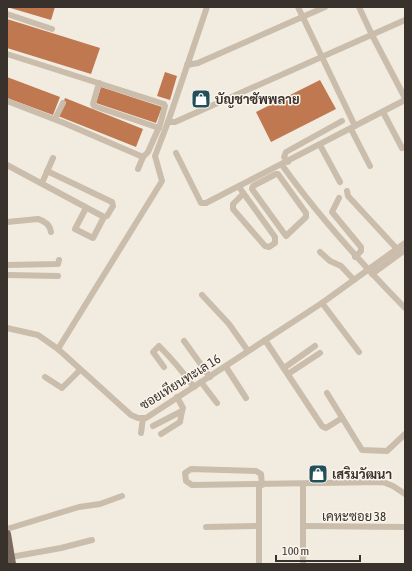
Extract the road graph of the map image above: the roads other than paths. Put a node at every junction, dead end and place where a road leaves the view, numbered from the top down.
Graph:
1 (207, 7) edge
2 (298, 7) edge
3 (325, 7) edge
4 (359, 7) edge
5 (7, 14) edge
6 (303, 17) junction
7 (405, 20) edge
8 (52, 29) dead end
9 (372, 35) junction
10 (7, 54) edge
11 (321, 59) junction
12 (187, 65) junction
13 (99, 83) junction
14 (405, 99) edge
15 (7, 101) edge
16 (63, 103) dead end
17 (383, 112) junction
18 (55, 119) junction
19 (342, 121) dead end
20 (168, 122) junction
21 (353, 127) junction
22 (159, 128) junction
23 (320, 145) junction
24 (402, 148) dead end
25 (176, 153) dead end
26 (143, 157) junction
27 (53, 158) dead end
28 (285, 164) junction
29 (7, 165) edge
30 (370, 166) dead end
31 (138, 169) dead end
32 (47, 171) junction
33 (293, 181) junction
34 (340, 182) dead end
35 (42, 183) junction
36 (287, 186) junction
37 (239, 187) junction
38 (347, 191) dead end
39 (243, 194) junction
40 (339, 198) dead end
41 (86, 208) junction
42 (104, 217) junction
43 (7, 222) edge
44 (51, 232) dead end
45 (405, 243) edge
46 (397, 249) junction
47 (405, 250) edge
48 (320, 252) dead end
49 (355, 257) junction
50 (59, 260) dead end
51 (7, 265) edge
52 (370, 272) junction
53 (7, 275) edge
54 (58, 276) dead end
55 (354, 280) junction
56 (202, 295) dead end
57 (322, 303) junction
58 (405, 308) edge
59 (7, 328) edge
60 (265, 340) junction
61 (184, 341) dead end
62 (315, 346) dead end
63 (58, 349) junction
64 (248, 351) junction
65 (359, 352) dead end
66 (320, 353) dead end
67 (164, 367) dead end
68 (226, 367) junction
69 (284, 368) junction
70 (80, 370) junction
71 (288, 374) junction
72 (46, 377) dead end
73 (210, 377) junction
74 (201, 382) junction
75 (194, 387) junction
76 (327, 393) dead end
77 (177, 397) junction
78 (246, 398) dead end
79 (216, 403) dead end
80 (182, 411) junction
81 (143, 418) junction
82 (342, 418) junction
83 (153, 426) dead end
84 (141, 433) dead end
85 (161, 434) dead end
86 (405, 434) edge
87 (303, 484) junction
88 (260, 485) junction
89 (405, 494) edge
90 (122, 496) dead end
91 (259, 526) junction
92 (303, 526) junction
93 (206, 527) dead end
94 (405, 527) edge
95 (7, 529) edge
96 (7, 534) edge
97 (92, 540) dead end
98 (12, 560) edge
99 (259, 564) edge
100 (303, 564) edge

1 - 12 street
2 - 6 street
3 - 6 street
4 - 9 street
5 - 8 street
6 - 11 street
6 - 12 street
7 - 9 street
9 - 11 street
9 - 14 street
10 - 13 street
11 - 20 street
11 - 21 street
12 - 20 street
13 - 22 street
13 - 22 street
14 - 17 street
15 - 18 street
16 - 18 street
17 - 21 street
17 - 24 street
18 - 26 street
19 - 28 street
20 - 63 street
21 - 23 street
21 - 30 street
22 - 26 street
23 - 28 street
23 - 34 street
25 - 37 street
26 - 31 street
27 - 32 street
28 - 33 street
28 - 37 street
29 - 35 street
32 - 35 street
32 - 42 street
33 - 36 street
33 - 49 street
35 - 41 street
36 - 36 street
37 - 39 street
38 - 46 street
39 - 39 street
40 - 49 street
41 - 42 street
41 - 42 street
43 - 44 street
45 - 46 street
46 - 52 street
47 - 52 street
48 - 55 street
49 - 52 street
50 - 51 street
52 - 55 street, ซอยเทียนทะเล 16
52 - 58 street
53 - 54 street
55 - 57 street, ซอยเทียนทะเล 16
56 - 64 street
57 - 60 street, ซอยเทียนทะเล 16
57 - 65 street
59 - 63 street, ซอยเทียนทะเล 16
60 - 64 street, ซอยเทียนทะเล 16
60 - 69 street
61 - 73 street
62 - 69 street
63 - 70 street, ซอยเทียนทะเล 16
64 - 68 street, ซอยเทียนทะเล 16
66 - 71 street
67 - 75 street
68 - 73 street, ซอยเทียนทะเล 16
68 - 78 street
69 - 71 street
70 - 72 street
70 - 81 street, ซอยเทียนทะเล 16
71 - 82 street
73 - 74 street, ซอยเทียนทะเล 16
74 - 75 street, ซอยเทียนทะเล 16
74 - 79 street
75 - 77 street, ซอยเทียนทะเล 16
76 - 82 street
77 - 80 street
77 - 81 street, ซอยเทียนทะเล 16
80 - 83 street
80 - 85 street
81 - 84 street
82 - 86 street
87 - 88 street
87 - 89 street
87 - 92 street
88 - 88 street
88 - 91 street
90 - 95 street
91 - 93 street
91 - 99 street
92 - 94 street, เคหะซอย 38
92 - 100 street
96 - 98 main road
97 - 98 street

